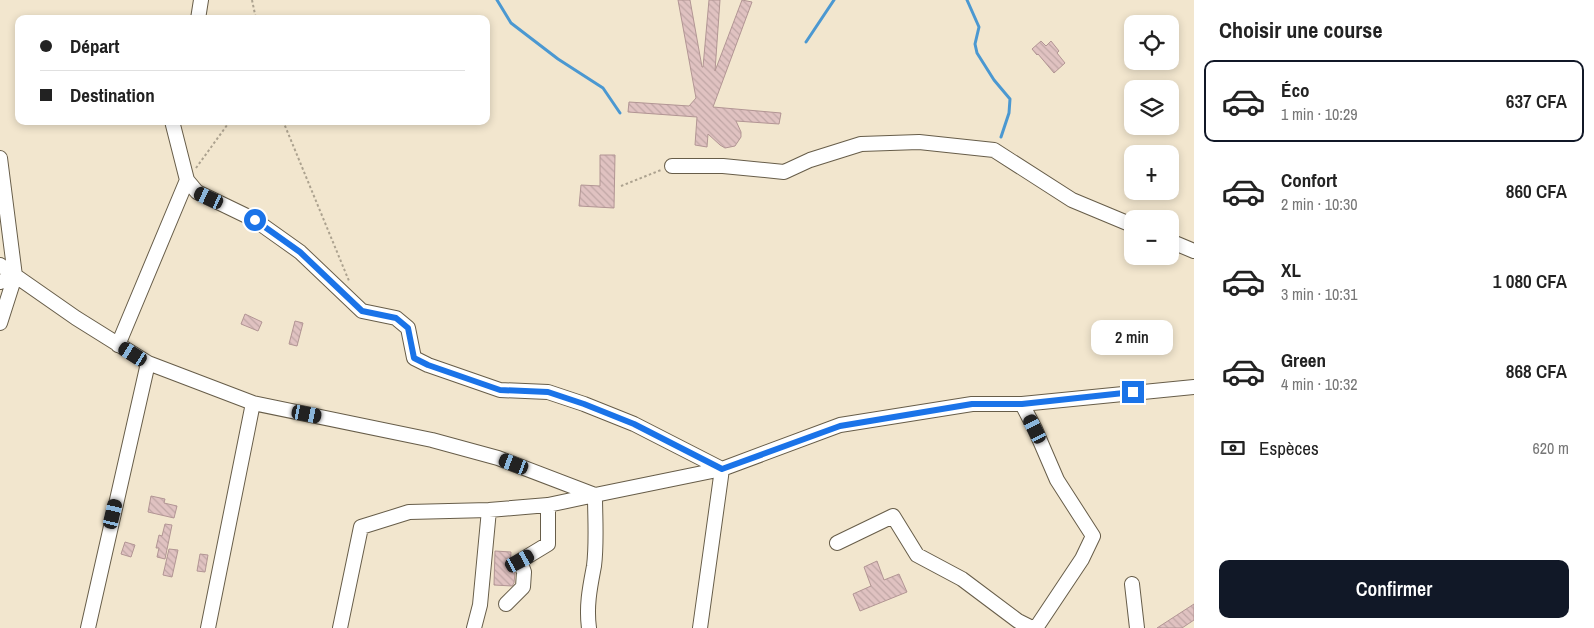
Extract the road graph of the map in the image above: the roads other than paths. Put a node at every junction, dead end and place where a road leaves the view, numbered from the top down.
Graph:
1 (201, 0) edge
2 (199, 15) edge
3 (173, 125) edge
4 (0, 158) edge
5 (672, 166) road end
6 (187, 180) junction
7 (1124, 222) edge
8 (1179, 245) edge
9 (1194, 251) edge
10 (0, 265) edge
11 (15, 276) junction
12 (0, 282) edge
13 (0, 324) edge
14 (118, 345) junction
15 (148, 363) junction
16 (1194, 387) edge
17 (253, 403) junction
18 (1022, 404) junction
19 (722, 469) junction
20 (595, 495) junction
21 (548, 505) junction
22 (489, 510) junction
23 (837, 543) dead end
24 (1132, 584) dead end
25 (506, 604) dead end
26 (88, 628) edge
27 (208, 628) edge
28 (340, 628) edge
29 (474, 628) edge
30 (589, 628) edge
31 (700, 628) edge
32 (1032, 628) edge
33 (1036, 628) edge
34 (1137, 628) edge

1 - 2 street
3 - 6 street
4 - 11 street
5 - 7 street
6 - 14 street
6 - 19 street
8 - 9 street
10 - 11 street
11 - 12 street
11 - 13 street
11 - 14 street
14 - 15 street
15 - 17 street
15 - 26 street
16 - 18 street
17 - 20 street
17 - 27 street
18 - 19 street
18 - 33 street
19 - 20 street
19 - 31 street
20 - 21 street
20 - 30 street
21 - 22 street
21 - 25 street
22 - 28 street
22 - 29 street
23 - 32 street
24 - 34 street

